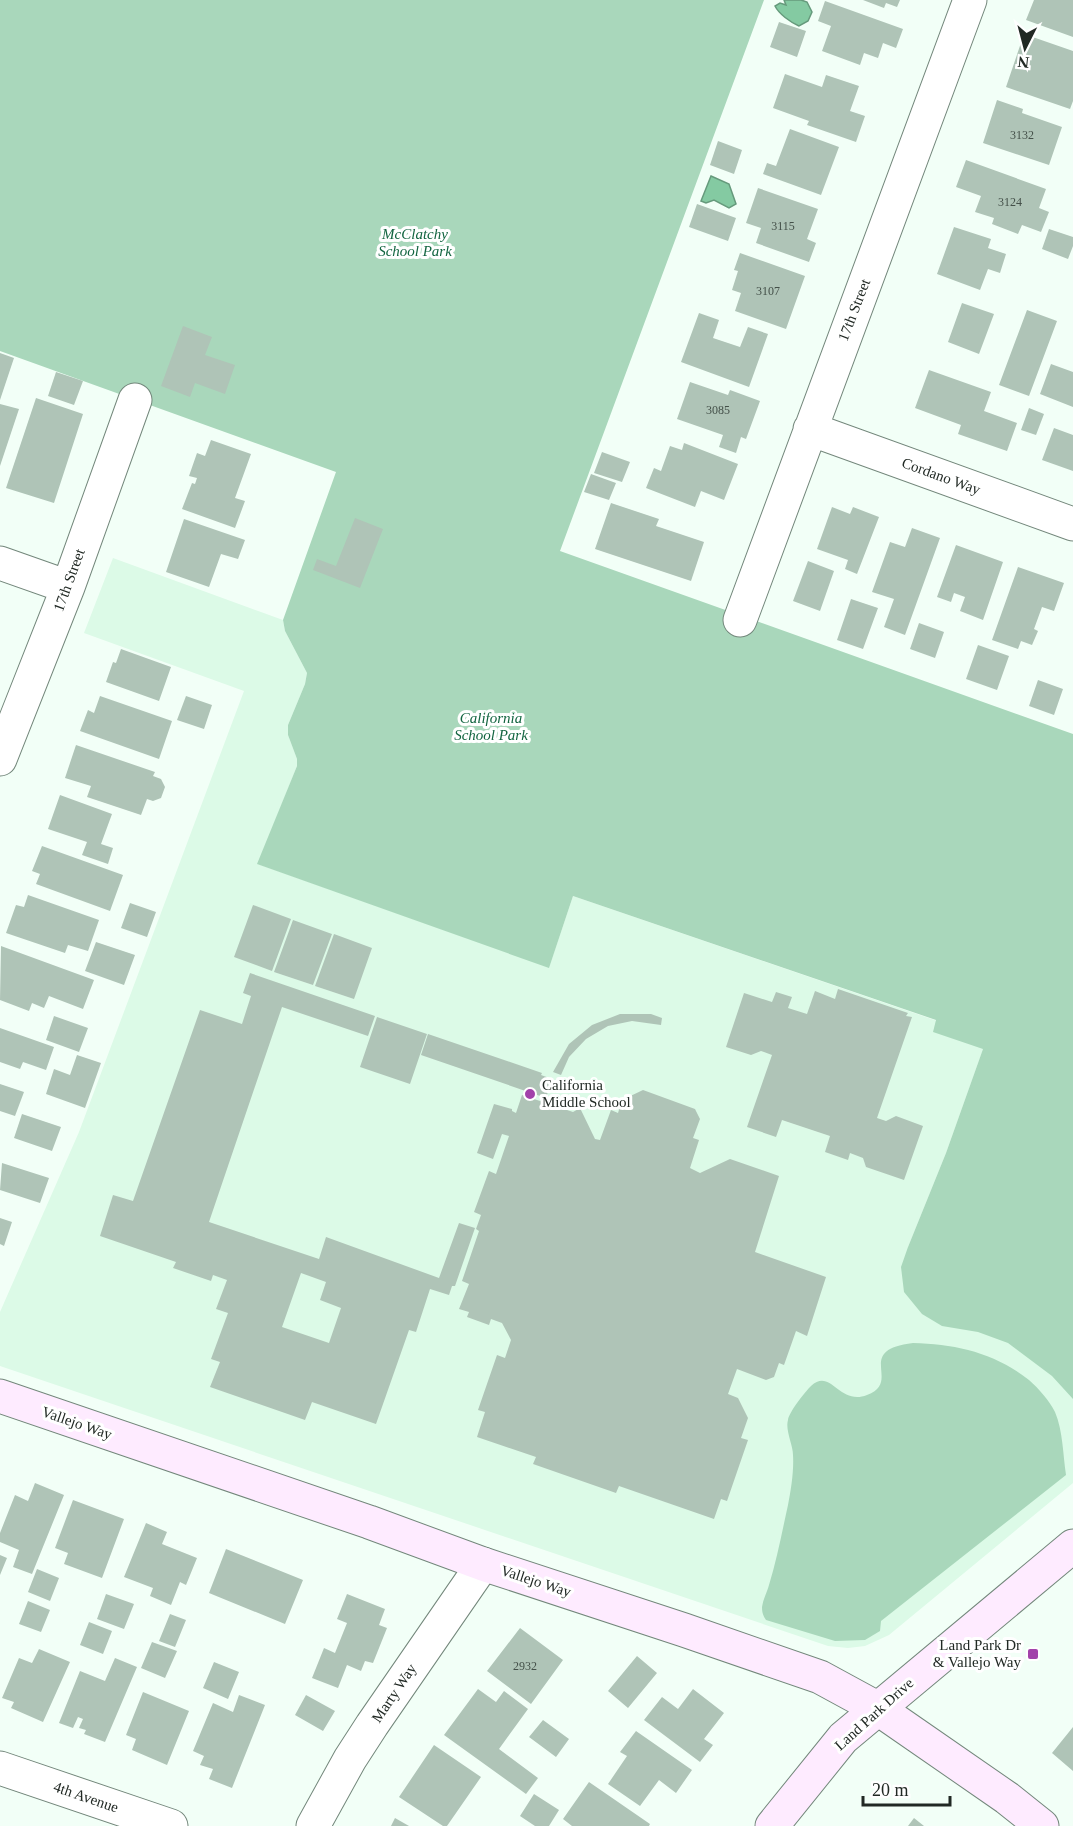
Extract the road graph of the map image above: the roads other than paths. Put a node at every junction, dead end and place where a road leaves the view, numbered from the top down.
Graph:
1 (970, 0) edge
2 (135, 400) dead end
3 (810, 429) junction
4 (1073, 524) edge
5 (0, 563) edge
6 (68, 587) junction
7 (740, 620) dead end
8 (0, 759) edge
9 (0, 1396) edge
10 (1073, 1546) edge
11 (483, 1564) junction
12 (877, 1708) junction
13 (0, 1768) edge
14 (171, 1826) edge
15 (313, 1826) edge
16 (772, 1826) edge
17 (1041, 1826) edge

1 - 3 street, 17th Street
2 - 6 street, 17th Street
3 - 4 street, Cordano Way
3 - 7 street, 17th Street
5 - 6 street
6 - 8 street, 17th Street
9 - 11 street, Vallejo Way
10 - 12 street, Land Park Drive
11 - 12 street, Vallejo Way
11 - 15 street, Marty Way
12 - 16 street, Land Park Drive
12 - 17 street, Vallejo Way
13 - 14 street, 4th Avenue

